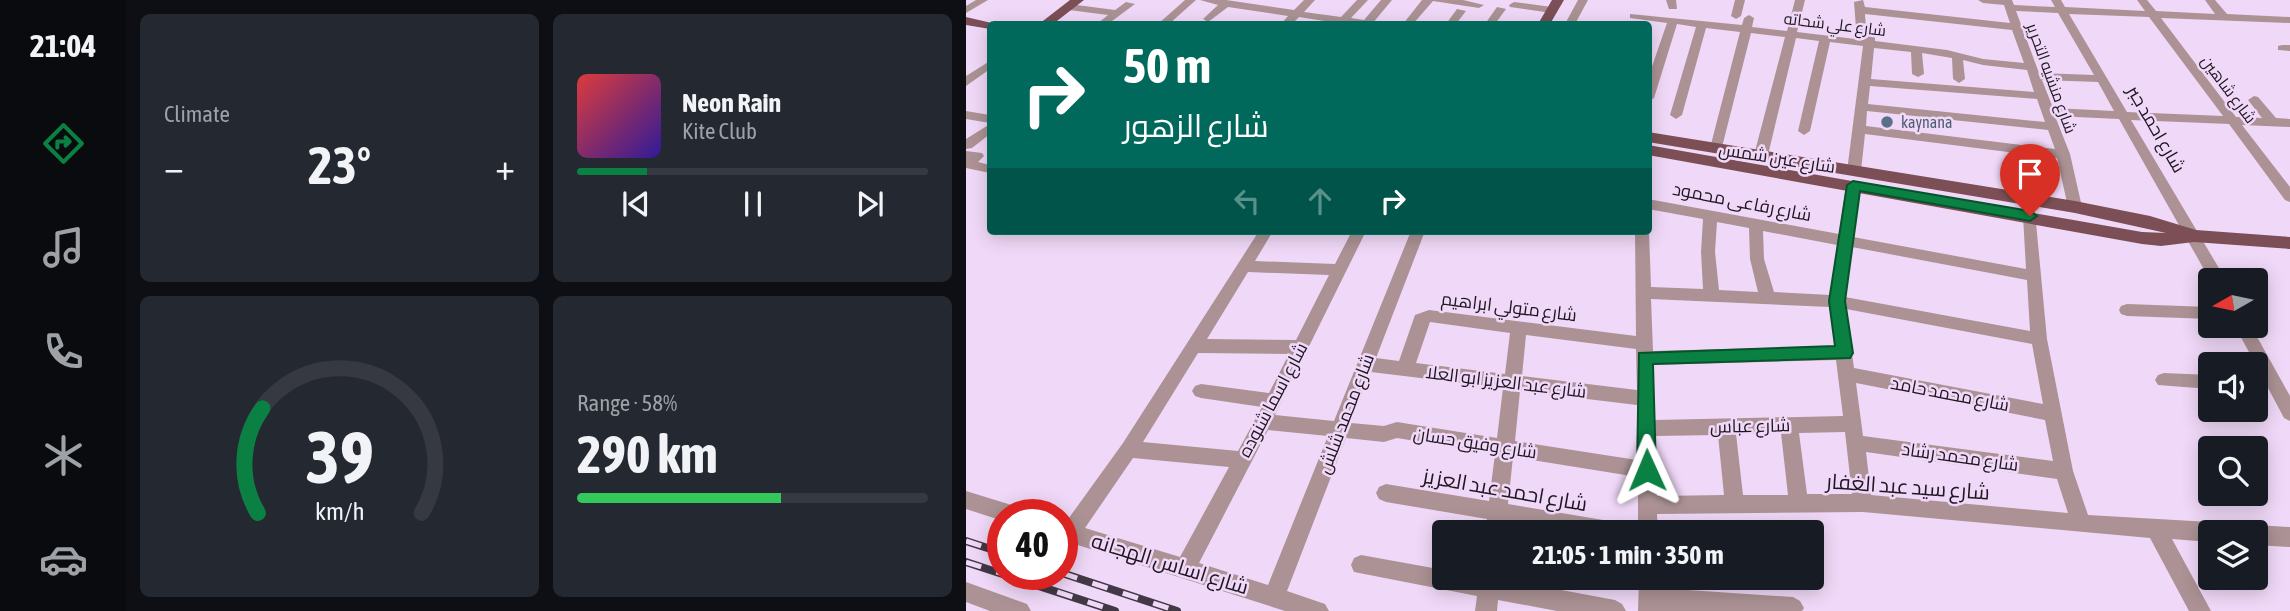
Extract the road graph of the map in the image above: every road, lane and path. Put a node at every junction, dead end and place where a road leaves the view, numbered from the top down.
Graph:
1 (983, 0) edge
2 (1191, 0) edge
3 (1205, 0) edge
4 (1310, 0) edge
5 (1363, 0) edge
6 (1387, 0) edge
7 (1429, 0) edge
8 (1437, 0) edge
9 (1583, 0) edge
10 (1740, 0) edge
11 (1800, 0) edge
12 (1983, 0) edge
13 (2142, 0) edge
14 (2210, 0) edge
15 (1073, 3) edge
16 (1226, 3) junction
17 (2008, 3) edge
18 (1130, 4) dead end
19 (1260, 4) edge
20 (1479, 5) dead end
21 (1514, 5) dead end
22 (1555, 5) edge
23 (1859, 5) edge
24 (2059, 6) edge
25 (1501, 9) dead end
26 (966, 10) edge
27 (1461, 11) dead end
28 (1118, 13) junction
29 (1297, 14) junction
30 (1635, 15) edge
31 (2154, 16) junction
32 (1208, 19) dead end
33 (2225, 19) junction
34 (2290, 20) edge
35 (966, 21) edge
36 (1049, 21) edge
37 (1106, 21) edge
38 (1166, 21) edge
39 (1289, 21) edge
40 (1343, 21) joint
41 (1370, 21) edge
42 (1411, 21) edge
43 (1453, 21) edge
44 (1492, 21) edge
45 (1546, 21) edge
46 (1572, 21) edge
47 (1673, 21) junction
48 (1744, 21) junction
49 (987, 24) edge
50 (1702, 24) junction
51 (2017, 27) junction
52 (966, 30) edge
53 (987, 34) edge
54 (1793, 35) junction
55 (1867, 36) junction
56 (1825, 38) junction
57 (1916, 49) junction
58 (1957, 55) junction
59 (1654, 64) edge
60 (987, 66) edge
61 (2033, 71) junction
62 (1918, 74) dead end
63 (1959, 79) dead end
64 (2102, 79) junction
65 (966, 82) edge
66 (1865, 82) junction
67 (2042, 96) junction
68 (2255, 100) dead end
69 (1862, 107) junction
70 (2048, 112) junction
71 (1676, 116) dead end
72 (2123, 116) junction
73 (978, 117) edge
74 (2233, 121) junction
75 (2272, 122) junction
76 (2290, 123) edge
77 (966, 125) edge
78 (2053, 127) junction
79 (1859, 129) junction
80 (1804, 131) dead end
81 (987, 134) edge
82 (1652, 137) edge
83 (967, 145) edge
84 (1716, 148) junction
85 (1652, 151) edge
86 (2063, 154) junction
87 (966, 155) edge
88 (1761, 155) junction
89 (987, 168) edge
90 (1854, 178) junction
91 (2290, 197) edge
92 (1652, 205) edge
93 (2076, 207) junction
94 (1710, 216) junction
95 (2030, 216) junction
96 (1756, 224) junction
97 (1264, 235) edge
98 (1357, 235) edge
99 (1416, 235) edge
100 (1642, 235) edge
101 (2194, 236) junction
102 (1844, 240) junction
103 (2290, 243) edge
104 (1244, 267) junction
105 (2211, 268) edge
106 (1341, 271) junction
107 (2035, 276) junction
108 (1644, 293) junction
109 (1711, 293) junction
110 (1767, 296) junction
111 (1837, 301) junction
112 (2127, 310) dead end
113 (2198, 313) edge
114 (1519, 329) junction
115 (2250, 338) edge
116 (2039, 339) junction
117 (1194, 345) junction
118 (1301, 347) junction
119 (1645, 351) junction
120 (1844, 353) junction
121 (1366, 364) junction
122 (1405, 370) junction
123 (1847, 374) junction
124 (2164, 380) dead end
125 (2198, 381) edge
126 (1512, 385) junction
127 (2268, 386) edge
128 (2276, 386) junction
129 (1201, 391) dead end
130 (1646, 399) junction
131 (1274, 401) junction
132 (2290, 413) edge
133 (2053, 414) junction
134 (1262, 422) junction
135 (1788, 425) junction
136 (1726, 426) junction
137 (1646, 428) junction
138 (1339, 431) junction
139 (1855, 433) junction
140 (1505, 447) junction
141 (1129, 449) junction
142 (1241, 460) junction
143 (1647, 470) junction
144 (2064, 471) junction
145 (1386, 493) dead end
146 (966, 500) edge
147 (1800, 503) junction
148 (1863, 503) junction
149 (1734, 504) junction
150 (1647, 505) junction
151 (987, 507) edge
152 (1078, 516) edge
153 (1488, 520) edge
154 (1496, 520) edge
155 (1648, 520) edge
156 (2081, 524) junction
157 (2156, 529) junction
158 (2198, 531) edge
159 (1078, 536) edge
160 (2268, 536) edge
161 (2290, 537) edge
162 (1361, 565) dead end
163 (1185, 568) junction
164 (1432, 575) edge
165 (1488, 590) edge
166 (1520, 590) edge
167 (966, 592) edge
168 (1649, 595) edge
169 (1275, 597) junction
170 (1793, 608) dead end
171 (1020, 611) edge
172 (1318, 611) edge
173 (1486, 611) edge
174 (1615, 611) edge
175 (2200, 611) edge

1 - 26 street
2 - 38 street
3 - 16 street
4 - 29 street
5 - 40 street
6 - 41 street
7 - 42 street
8 - 20 street
9 - 46 street
10 - 48 street
11 - 54 street
12 - 17 street
13 - 31 street, شارع شاهين
14 - 33 street
15 - 28 street
15 - 36 main road
16 - 19 street
16 - 32 street
17 - 24 street
17 - 51 street, شارع منشيه التحرير
18 - 28 street
19 - 29 street
21 - 22 street
22 - 45 main road
23 - 51 street
23 - 55 street
24 - 31 street
24 - 64 street, شارع احمد جبر
25 - 44 street
27 - 43 street
28 - 37 street
29 - 39 street
29 - 40 street
30 - 47 street, شارع علي شحاته
31 - 33 street
31 - 74 street, شارع شاهين
33 - 34 street
35 - 49 main road
47 - 50 street, شارع علي شحاته
47 - 59 street
48 - 50 street, شارع علي شحاته
48 - 54 street, شارع علي شحاته
48 - 84 street
50 - 71 street
51 - 61 street, شارع منشيه التحرير
52 - 53 main road
54 - 56 street, شارع علي شحاته
54 - 88 street
55 - 56 street, شارع علي شحاته
55 - 57 street, شارع علي شحاته
55 - 66 street
56 - 80 street
57 - 58 street, شارع علي شحاته
57 - 62 street
58 - 61 street, شارع علي شحاته
58 - 63 street
60 - 65 street
61 - 64 street, شارع علي شحاته
61 - 67 street, شارع منشيه التحرير
64 - 72 street, شارع احمد جبر
66 - 67 street
66 - 69 street
67 - 70 street, شارع منشيه التحرير
68 - 75 street
69 - 78 street
69 - 79 street
70 - 72 street
70 - 78 street, شارع منشيه التحرير
72 - 74 street
72 - 101 street, شارع احمد جبر
73 - 77 street
74 - 75 street
74 - 91 street, شارع شاهين
75 - 76 street
78 - 86 street, شارع منشيه التحرير
79 - 86 street
79 - 90 street
81 - 83 street
82 - 84 main road, شارع عين شمس
84 - 88 main road, شارع عين شمس
85 - 90 main road, شارع عين شمس
86 - 93 street, شارع منشيه التحرير
87 - 89 street
88 - 90 main road, شارع عين شمس
90 - 93 main road, شارع عين شمس
90 - 95 main road, شارع عين شمس
90 - 102 street
92 - 94 street, شارع رفاعى محمود
93 - 101 main road, شارع عين شمس
94 - 96 street, شارع رفاعى محمود
94 - 109 street
95 - 101 main road, شارع عين شمس
95 - 107 street
96 - 102 street, شارع رفاعى محمود
96 - 110 street
97 - 104 street
98 - 106 street, شارع اسما شنوده
99 - 121 street, شارع محمد شلش
100 - 108 street
101 - 103 main road, شارع عين شمس
101 - 105 street, شارع احمد جبر
102 - 107 street, شارع رفاعى محمود
102 - 111 street
104 - 106 street
104 - 117 street
106 - 118 street, شارع اسما شنوده
107 - 116 street
108 - 109 street
108 - 119 street
109 - 110 street
110 - 111 street
111 - 116 street
111 - 120 street
112 - 113 street
114 - 119 street, شارع متولي ابراهيم
114 - 122 street, شارع متولي ابراهيم
114 - 126 street
115 - 128 street
116 - 133 street
117 - 118 street
117 - 141 street
118 - 131 street, شارع اسما شنوده
119 - 120 street, شارع متولي ابراهيم
119 - 130 street
120 - 123 street
121 - 122 street, شارع عبد العزيز ابو العلا
121 - 138 street, شارع محمد شلش
122 - 126 street, شارع عبد العزيز ابو العلا
123 - 133 street, شارع محمد حامد
123 - 139 street
124 - 125 street
126 - 130 street, شارع عبد العزيز ابو العلا
126 - 140 street
127 - 128 street
128 - 132 street
129 - 131 street
130 - 137 street
131 - 134 street, شارع اسما شنوده
133 - 144 street
134 - 138 street, شارع وفيق حسان
134 - 142 street, شارع اسما شنوده
135 - 136 street, شارع عباس
135 - 139 street, شارع عباس
135 - 147 street
136 - 137 street, شارع عباس
136 - 149 street
137 - 143 street
138 - 140 street, شارع وفيق حسان
138 - 169 street, شارع محمد شلش
139 - 144 street, شارع محمد رشاد
139 - 148 street
140 - 143 street, شارع وفيق حسان
140 - 154 street
141 - 142 street
141 - 152 street
142 - 163 street, شارع اسما شنوده
143 - 150 street
144 - 156 street
145 - 153 street, شارع احمد عبد العزيز
146 - 151 street
147 - 148 street, شارع سيد عبد الغفار
147 - 149 street, شارع سيد عبد الغفار
148 - 156 street, شارع سيد عبد الغفار
149 - 150 street, شارع سيد عبد الغفار
150 - 155 street
156 - 157 street, شارع سيد عبد الغفار
157 - 158 street, شارع سيد عبد الغفار
157 - 175 street
159 - 163 street, شارع اساس الهجانه
160 - 161 street
162 - 164 street
163 - 169 street, شارع اساس الهجانه
165 - 173 street
166 - 174 street
167 - 171 street
168 - 170 street
169 - 172 street, شارع اساس الهجانه

